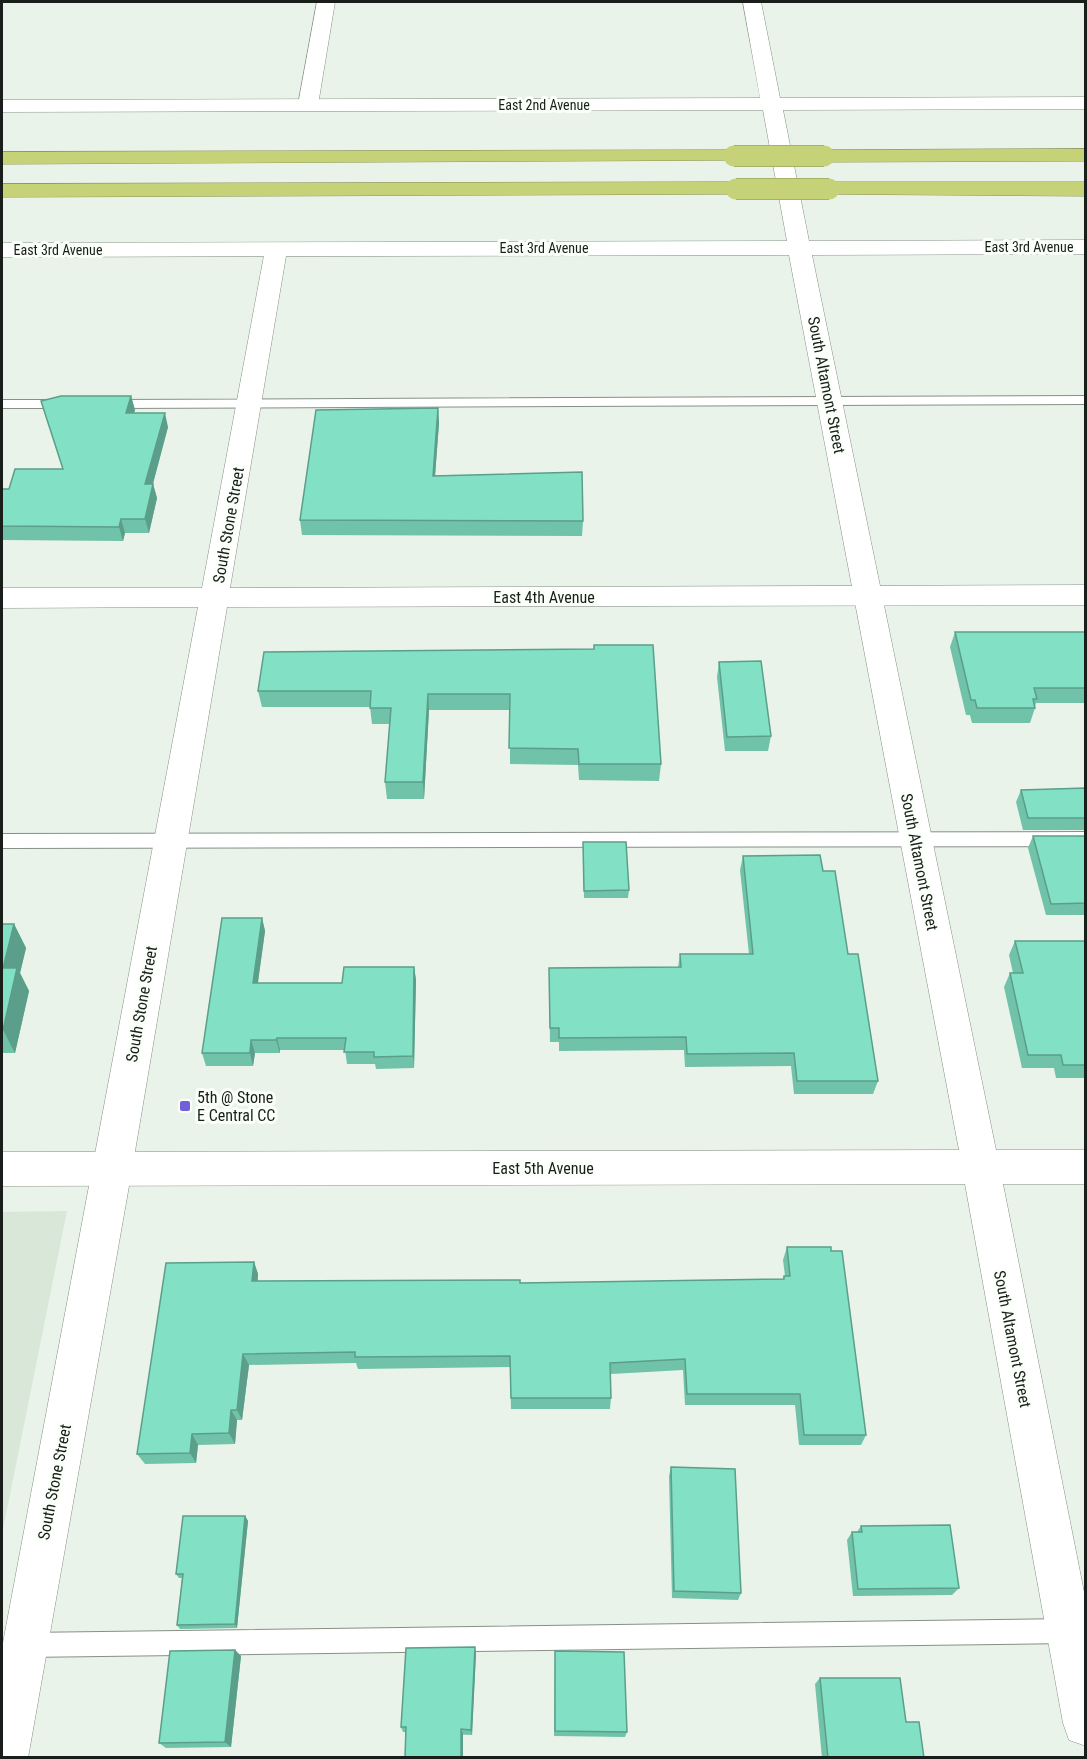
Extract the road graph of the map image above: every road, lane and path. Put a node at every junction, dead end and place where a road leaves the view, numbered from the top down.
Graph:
1 (326, 2) edge
2 (752, 2) edge
3 (1086, 103) edge
4 (772, 104) junction
5 (308, 105) junction
6 (2, 106) edge
7 (1086, 155) edge
8 (2, 158) edge
9 (1086, 189) edge
10 (2, 192) edge
11 (801, 246) junction
12 (1086, 247) edge
13 (2, 250) edge
14 (276, 250) junction
15 (1086, 400) edge
16 (830, 401) junction
17 (250, 403) junction
18 (2, 404) edge
19 (1086, 595) edge
20 (867, 596) junction
21 (214, 597) junction
22 (2, 598) edge
23 (170, 838) junction
24 (1086, 838) edge
25 (915, 840) junction
26 (2, 841) edge
27 (981, 1167) junction
28 (1086, 1167) edge
29 (2, 1169) edge
30 (113, 1169) junction
31 (1068, 1631) junction
32 (23, 1645) junction
33 (1086, 1723) edge
34 (4, 1758) edge

1 - 5 street
2 - 4 street, South Altamont Street
3 - 4 street, East 2nd Avenue
4 - 5 street, East 2nd Avenue
4 - 11 street, South Altamont Street
5 - 6 street, East 2nd Avenue
7 - 8 highway, bridge
9 - 10 highway, bridge
11 - 12 street, East 3rd Avenue
11 - 14 street, East 3rd Avenue
11 - 16 street, South Altamont Street
13 - 14 street, East 3rd Avenue
14 - 17 street, South Stone Street
15 - 16 lane
16 - 17 lane
16 - 20 street, South Altamont Street
17 - 18 lane
17 - 21 street, South Stone Street
19 - 20 street, East 4th Avenue
20 - 21 street, East 4th Avenue
20 - 25 street, South Altamont Street
21 - 22 street, East 4th Avenue
21 - 23 street, South Stone Street
23 - 25 lane
23 - 26 lane
23 - 30 street, South Stone Street
24 - 25 lane
25 - 27 street, South Altamont Street
27 - 28 street, East 5th Avenue
27 - 30 street, East 5th Avenue
27 - 31 street, South Altamont Street
29 - 30 street, East 5th Avenue
30 - 32 street, South Stone Street
31 - 32 lane
31 - 33 street, South Altamont Street
32 - 34 street, South Stone Street

